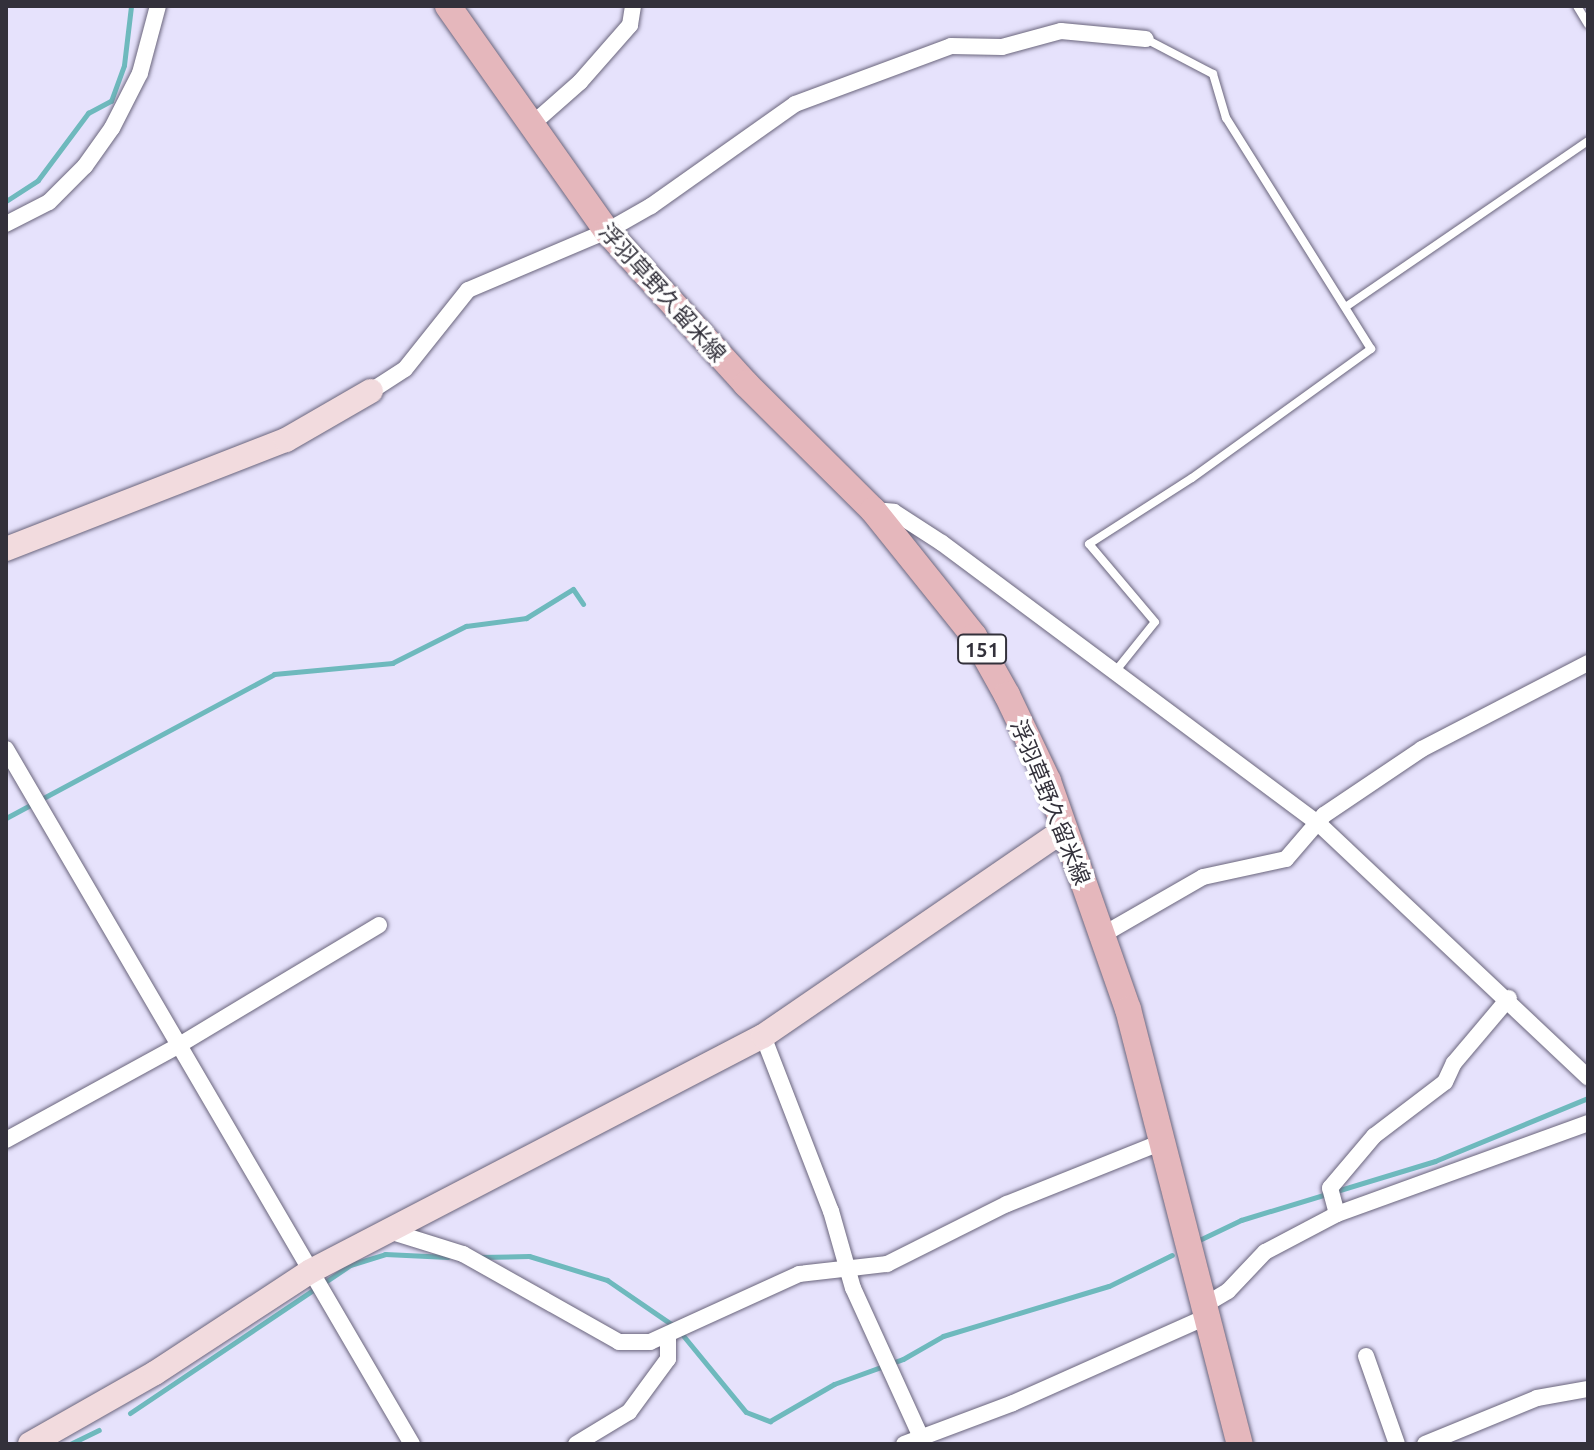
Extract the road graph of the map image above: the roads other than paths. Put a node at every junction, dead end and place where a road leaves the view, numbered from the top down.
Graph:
1 (158, 6) edge
2 (448, 6) edge
3 (633, 6) edge
4 (1577, 6) edge
5 (1588, 24) edge
6 (1146, 39) joint
7 (529, 127) junction
8 (1588, 141) edge
9 (6, 224) edge
10 (607, 231) junction
11 (1347, 306) junction
12 (371, 391) joint
13 (873, 510) junction
14 (6, 549) edge
15 (1588, 663) edge
16 (1113, 674) junction
17 (6, 749) edge
18 (1318, 823) junction
19 (1065, 829) junction
20 (379, 925) dead end
21 (1104, 934) junction
22 (1509, 998) junction
23 (763, 1036) junction
24 (181, 1044) junction
25 (1588, 1077) edge
26 (1588, 1123) edge
27 (6, 1140) edge
28 (1162, 1142) junction
29 (1333, 1200) junction
30 (386, 1230) junction
31 (848, 1271) junction
32 (318, 1280) junction
33 (1205, 1312) junction
34 (676, 1333) junction
35 (1366, 1356) dead end
36 (1588, 1389) edge
37 (931, 1438) edge
38 (1429, 1443) edge
39 (30, 1444) edge
40 (412, 1444) edge
41 (576, 1444) edge
42 (904, 1444) edge
43 (1240, 1444) edge
44 (1397, 1444) edge

1 - 9 street
2 - 7 main road, 浮羽草野久留米線 / 151
3 - 7 street
4 - 5 lane
6 - 10 street
6 - 11 lane
7 - 10 main road, 浮羽草野久留米線 / 151
8 - 11 lane
10 - 12 street
10 - 13 main road, 浮羽草野久留米線 / 151
11 - 16 lane
12 - 14 street
13 - 16 street
13 - 19 main road, 浮羽草野久留米線 / 151
15 - 18 street
16 - 18 street
17 - 24 street
18 - 21 street
18 - 22 street
19 - 21 main road, 浮羽草野久留米線 / 151
19 - 23 street
20 - 24 street
21 - 28 main road, 浮羽草野久留米線 / 151
22 - 25 street
22 - 29 street
23 - 30 street
23 - 31 street
24 - 27 street
24 - 32 street
26 - 29 street
28 - 31 street
28 - 33 main road, 浮羽草野久留米線 / 151
29 - 33 street
30 - 32 street
30 - 34 street
31 - 34 street
31 - 37 street
32 - 39 street
32 - 40 street
33 - 37 street
33 - 43 main road, 浮羽草野久留米線 / 151
34 - 41 street
35 - 44 street
36 - 38 street
37 - 42 street

